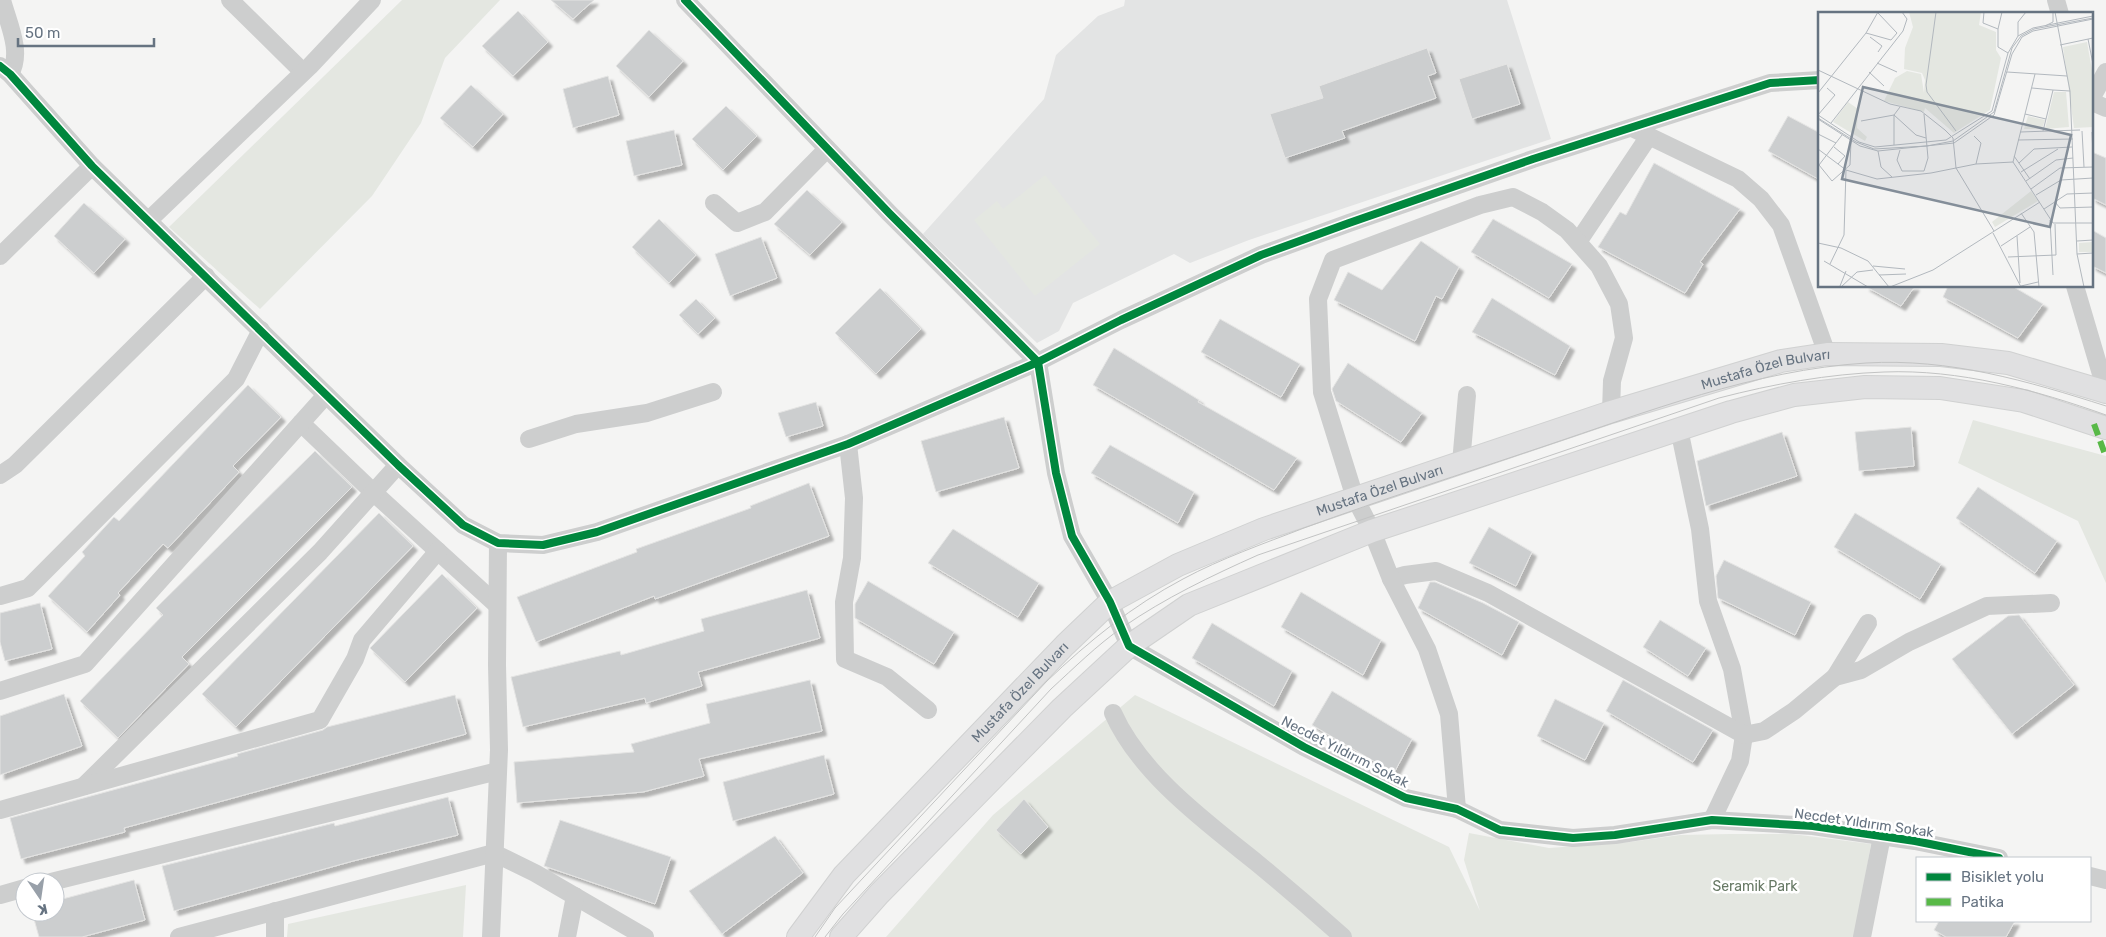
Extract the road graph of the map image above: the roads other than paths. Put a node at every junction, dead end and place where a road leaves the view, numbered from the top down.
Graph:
1 (2, 0) edge
2 (230, 0) edge
3 (372, 0) edge
4 (685, 0) edge
5 (5, 70) edge
6 (303, 72) junction
7 (2106, 72) edge
8 (1818, 80) edge
9 (2094, 93) edge
10 (2094, 103) edge
11 (2106, 108) edge
12 (1632, 128) junction
13 (1649, 136) junction
14 (827, 149) junction
15 (92, 166) junction
16 (714, 203) dead end
17 (149, 220) junction
18 (1578, 242) junction
19 (1, 254) edge
20 (206, 276) junction
21 (2076, 288) edge
22 (261, 330) junction
23 (1827, 354) junction
24 (1038, 362) junction
25 (2106, 391) edge
26 (713, 392) dead end
27 (326, 395) junction
28 (1467, 395) dead end
29 (1611, 412) junction
30 (301, 423) junction
31 (2106, 428) edge
32 (1679, 429) junction
33 (529, 439) dead end
34 (848, 444) junction
35 (1461, 463) junction
36 (398, 465) junction
37 (0, 475) edge
38 (373, 492) junction
39 (1355, 498) junction
40 (1372, 531) junction
41 (498, 543) junction
42 (438, 551) junction
43 (1391, 580) junction
44 (0, 596) edge
45 (1110, 602) junction
46 (2051, 604) dead end
47 (497, 605) junction
48 (1868, 623) dead end
49 (1129, 646) junction
50 (1835, 677) junction
51 (0, 691) edge
52 (928, 710) dead end
53 (1113, 713) dead end
54 (1744, 735) junction
55 (498, 771) junction
56 (83, 788) junction
57 (1458, 809) junction
58 (0, 810) edge
59 (1712, 820) junction
60 (1882, 836) junction
61 (494, 853) junction
62 (1995, 857) edge
63 (2091, 876) edge
64 (65, 879) edge
65 (2106, 880) edge
66 (15, 891) edge
67 (0, 895) edge
68 (575, 896) junction
69 (275, 911) junction
70 (179, 937) edge
71 (275, 937) edge
72 (490, 937) edge
73 (567, 937) edge
74 (645, 937) edge
75 (798, 937) edge
76 (841, 937) edge
77 (1343, 937) edge
78 (1862, 937) edge

1 - 5 street
2 - 6 street
3 - 6 street
4 - 14 street
5 - 15 street
6 - 17 street
7 - 9 street
8 - 12 street
10 - 11 street
12 - 13 street
12 - 24 street
13 - 18 street
13 - 23 street
14 - 16 street
14 - 24 street
15 - 17 street
15 - 19 street
17 - 20 street
18 - 29 street
18 - 39 street
20 - 22 street
20 - 37 street
21 - 25 street
22 - 27 street
22 - 44 street
23 - 25 main road, Mustafa Özel Bulvarı
23 - 29 main road, Mustafa Özel Bulvarı
24 - 34 street
24 - 45 street
26 - 33 street
27 - 30 street
27 - 36 street
28 - 35 street
29 - 35 main road, Mustafa Özel Bulvarı
30 - 38 street
30 - 51 street
31 - 32 main road
32 - 40 main road
32 - 54 street
34 - 41 street
34 - 52 street
35 - 39 main road, Mustafa Özel Bulvarı
36 - 38 street
36 - 41 street
38 - 42 street
38 - 56 street
39 - 40 street
39 - 45 main road, Mustafa Özel Bulvarı
40 - 43 street
40 - 49 main road
41 - 47 street
42 - 47 street
42 - 56 street
43 - 54 street
43 - 57 street
45 - 49 street
45 - 75 main road, Mustafa Özel Bulvarı
46 - 50 street
47 - 55 street
48 - 50 street
49 - 57 street, Necdet Yıldırım Sokak
49 - 76 main road
50 - 54 street
53 - 77 street
54 - 59 street
55 - 61 street
55 - 64 street
56 - 58 street
57 - 59 street, Necdet Yıldırım Sokak
59 - 60 street, Necdet Yıldırım Sokak
60 - 62 street, Necdet Yıldırım Sokak
60 - 78 street
61 - 68 street
61 - 69 street
61 - 72 street
63 - 65 street
66 - 67 street
68 - 73 street
68 - 74 street
69 - 70 street
69 - 71 street

